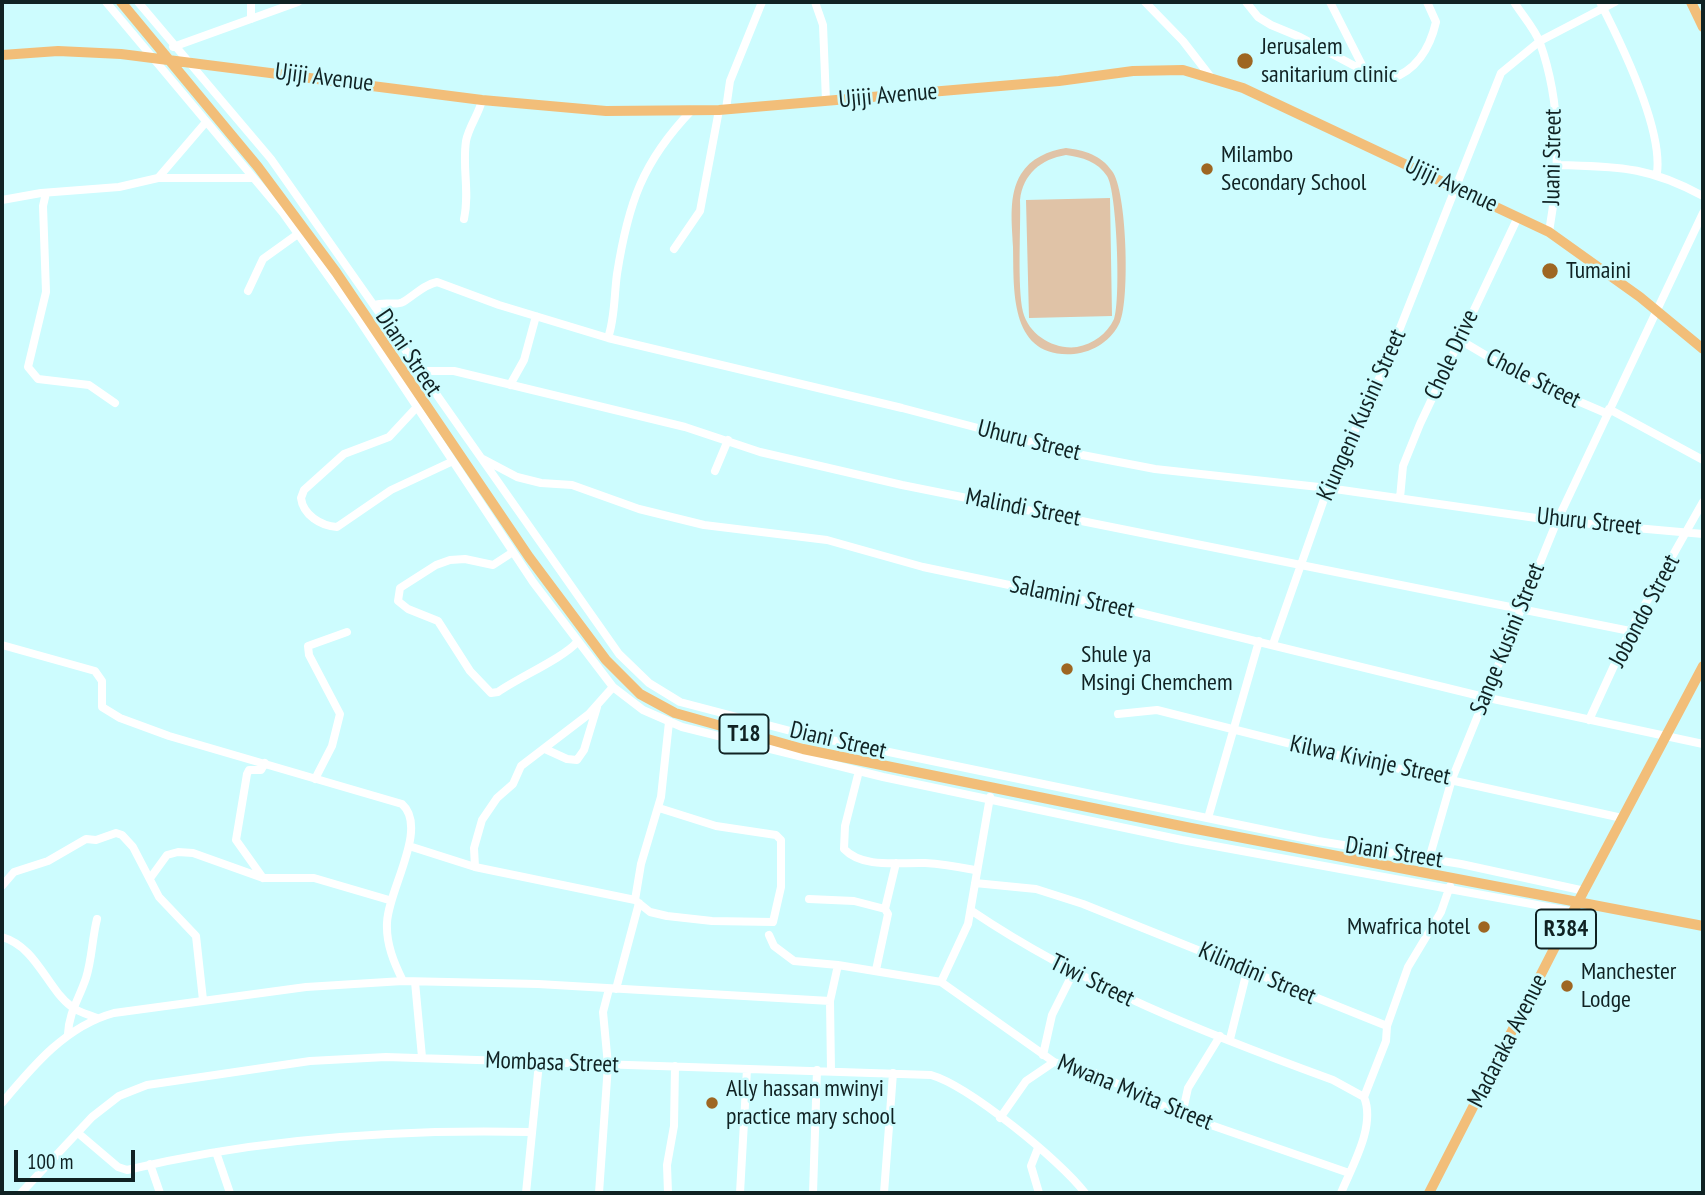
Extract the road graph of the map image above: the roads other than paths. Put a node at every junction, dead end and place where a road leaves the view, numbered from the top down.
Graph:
1 (106, 2) edge
2 (121, 2) edge
3 (138, 2) edge
4 (251, 2) edge
5 (298, 2) edge
6 (762, 2) edge
7 (816, 2) edge
8 (1145, 2) edge
9 (1246, 2) edge
10 (1330, 2) edge
11 (1427, 2) edge
12 (1514, 2) edge
13 (1615, 2) edge
14 (1691, 2) edge
15 (1601, 5) edge
16 (251, 19) junction
17 (1703, 27) edge
18 (1540, 41) junction
19 (176, 46) junction
20 (158, 54) junction
21 (2, 55) edge
22 (171, 60) junction
23 (190, 63) junction
24 (1366, 72) junction
25 (1210, 76) junction
26 (482, 100) junction
27 (826, 101) junction
28 (722, 109) junction
29 (692, 110) junction
30 (206, 122) junction
31 (1558, 164) junction
32 (1657, 173) junction
33 (158, 178) junction
34 (253, 178) junction
35 (1456, 187) junction
36 (46, 193) junction
37 (1703, 196) edge
38 (2, 200) edge
39 (1703, 213) edge
40 (1518, 217) junction
41 (464, 219) dead end
42 (301, 231) junction
43 (1549, 232) junction
44 (674, 249) dead end
45 (248, 291) dead end
46 (375, 305) junction
47 (1657, 312) junction
48 (536, 316) junction
49 (608, 338) junction
50 (1460, 340) junction
51 (1703, 349) edge
52 (420, 371) junction
53 (510, 385) junction
54 (115, 403) dead end
55 (416, 408) junction
56 (1608, 412) junction
57 (728, 440) junction
58 (481, 458) junction
59 (1703, 460) edge
60 (451, 462) junction
61 (715, 471) dead end
62 (1328, 488) junction
63 (1400, 498) junction
64 (1703, 502) edge
65 (1557, 521) junction
66 (1688, 532) junction
67 (1703, 534) edge
68 (513, 552) junction
69 (1302, 563) junction
70 (1520, 610) junction
71 (1630, 631) junction
72 (347, 632) dead end
73 (1259, 641) junction
74 (577, 642) junction
75 (1273, 644) junction
76 (2, 645) edge
77 (1703, 666) edge
78 (613, 687) junction
79 (1484, 697) junction
80 (597, 707) junction
81 (1118, 714) dead end
82 (672, 720) junction
83 (1589, 720) junction
84 (1232, 729) junction
85 (1667, 734) junction
86 (1703, 744) edge
87 (545, 749) junction
88 (265, 763) junction
89 (859, 771) junction
90 (315, 779) junction
91 (1452, 779) junction
92 (992, 788) junction
93 (990, 800) junction
94 (659, 808) junction
95 (1208, 818) junction
96 (1622, 818) junction
97 (409, 846) junction
98 (1429, 859) junction
99 (896, 863) junction
100 (475, 867) junction
101 (975, 870) junction
102 (151, 877) junction
103 (263, 878) junction
104 (1451, 882) junction
105 (975, 883) junction
106 (2, 886) edge
107 (1582, 895) junction
108 (809, 899) dead end
109 (389, 900) junction
110 (637, 901) junction
111 (885, 909) junction
112 (972, 911) junction
113 (1575, 912) junction
114 (97, 919) dead end
115 (1703, 926) edge
116 (769, 935) dead end
117 (2, 937) edge
118 (838, 965) junction
119 (876, 970) junction
120 (1247, 971) junction
121 (1073, 973) junction
122 (403, 981) junction
123 (415, 982) junction
124 (941, 982) junction
125 (612, 989) junction
126 (203, 1000) junction
127 (830, 1001) junction
128 (72, 1008) junction
129 (97, 1018) junction
130 (1387, 1026) junction
131 (68, 1034) junction
132 (1220, 1036) junction
133 (1230, 1039) junction
134 (1043, 1055) junction
135 (422, 1057) junction
136 (1054, 1062) junction
137 (539, 1063) junction
138 (608, 1065) junction
139 (675, 1066) junction
140 (747, 1069) junction
141 (817, 1070) junction
142 (831, 1071) junction
143 (892, 1073) junction
144 (6, 1093) edge
145 (1364, 1097) junction
146 (2, 1103) edge
147 (1182, 1115) junction
148 (1000, 1118) junction
149 (530, 1132) junction
150 (78, 1133) junction
151 (1038, 1148) junction
152 (216, 1152) junction
153 (150, 1164) junction
154 (1349, 1173) junction
155 (24, 1190) edge
156 (34, 1193) edge
157 (160, 1193) edge
158 (230, 1193) edge
159 (526, 1193) edge
160 (599, 1193) edge
161 (668, 1193) edge
162 (740, 1193) edge
163 (813, 1193) edge
164 (884, 1193) edge
165 (1039, 1193) edge
166 (1085, 1193) edge
167 (1341, 1193) edge
168 (1429, 1193) edge

1 - 20 street
2 - 20 main road
3 - 19 street, Diani Street
4 - 16 street
5 - 16 street
6 - 28 street
7 - 27 street
8 - 25 street
9 - 24 street
10 - 24 street
11 - 24 street
12 - 18 street
13 - 15 street, Kiungeni Kusini Street
14 - 17 main road
15 - 18 street, Kiungeni Kusini Street
15 - 32 street
16 - 19 street
18 - 31 street, Juani Street
18 - 35 street, Kiungeni Kusini Street
19 - 20 street
19 - 23 street, Diani Street
20 - 21 main road, Ujiji Avenue
20 - 22 main road, Ujiji Avenue
20 - 30 street
22 - 23 main road, Ujiji Avenue
22 - 42 main road, T18
23 - 26 main road, Ujiji Avenue
23 - 46 street, Diani Street
25 - 27 main road, Ujiji Avenue
25 - 35 main road, Ujiji Avenue
26 - 29 main road, Ujiji Avenue
26 - 41 street
27 - 28 main road, Ujiji Avenue
28 - 29 main road, Ujiji Avenue
28 - 44 street
29 - 49 street
30 - 33 street
30 - 34 street
31 - 32 street
31 - 43 street, Juani Street
32 - 37 street
33 - 34 street
33 - 36 street
34 - 42 street
35 - 40 main road, Ujiji Avenue
35 - 62 street, Kiungeni Kusini Street
36 - 38 street
36 - 54 street
39 - 47 street, Sange Kusini Street
40 - 43 main road, Ujiji Avenue
40 - 50 street, Chole Drive
42 - 45 street
42 - 55 street
42 - 82 main road, T18
43 - 47 main road, Ujiji Avenue
46 - 48 street, Uhuru Street
46 - 52 street, Diani Street
47 - 51 main road, Ujiji Avenue
47 - 56 street, Sange Kusini Street
48 - 49 street, Uhuru Street
48 - 53 street
49 - 62 street, Uhuru Street
50 - 56 street, Chole Street
50 - 63 street, Chole Drive
52 - 53 street, Malindi Street
52 - 58 street, Diani Street
53 - 57 street, Malindi Street
55 - 60 street
55 - 60 street
56 - 59 street, Chole Street
56 - 65 street, Sange Kusini Street
57 - 61 street
57 - 69 street, Malindi Street
58 - 73 street, Salamini Street
58 - 95 street, Diani Street
60 - 68 street
62 - 63 street, Uhuru Street
62 - 69 street, Kiungeni Kusini Street
63 - 65 street, Uhuru Street
64 - 66 street, Jobondo Street
65 - 66 street, Uhuru Street
65 - 70 street, Sange Kusini Street
66 - 67 street, Uhuru Street
66 - 71 street, Jobondo Street
68 - 74 street
68 - 74 street
69 - 70 street, Malindi Street
69 - 75 street, Kiungeni Kusini Street
70 - 71 street, Malindi Street
70 - 79 street, Sange Kusini Street
71 - 83 street, Jobondo Street
72 - 90 street
73 - 75 street, Salamini Street
73 - 84 street
74 - 78 street
75 - 79 street, Salamini Street
76 - 88 street
77 - 85 main road, Madaraka Avenue / R384
78 - 80 street
78 - 82 street
79 - 83 street, Salamini Street
79 - 91 street, Sange Kusini Street
80 - 87 street
80 - 87 street
81 - 84 street, Kilwa Kivinje Street
82 - 89 street
82 - 92 main road, T18
82 - 94 street
83 - 85 street, Salamini Street
84 - 91 street, Kilwa Kivinje Street
84 - 95 street
85 - 86 street, Salamini Street
85 - 96 main road, Madaraka Avenue / R384
87 - 100 street
88 - 90 street
88 - 103 street
89 - 93 street
89 - 99 street
90 - 97 street
91 - 96 street, Kilwa Kivinje Street
91 - 98 street, Sange Kusini Street
92 - 93 street
92 - 104 main road, T18
93 - 101 street
93 - 104 street
94 - 110 street
94 - 110 street
95 - 98 street, Diani Street
96 - 107 main road, Madaraka Avenue / R384
97 - 100 street
97 - 109 street
98 - 107 street, Diani Street
99 - 101 street
99 - 111 street
100 - 110 street
101 - 105 street
102 - 103 street
102 - 106 street
102 - 126 street
103 - 109 street
104 - 107 main road, T18
104 - 113 street
104 - 130 street
105 - 112 street
105 - 120 street, Kilindini Street
107 - 113 main road, Madaraka Avenue / R384
107 - 115 main road, T18
108 - 111 street
109 - 122 street
110 - 125 street
111 - 119 street
112 - 121 street, Tiwi Street
112 - 124 street
113 - 168 main road, Madaraka Avenue / R384
114 - 128 street
116 - 118 street, Mwana Mvita Street
117 - 128 street
118 - 119 street, Mwana Mvita Street
118 - 127 street
119 - 124 street, Mwana Mvita Street
120 - 130 street, Kilindini Street
120 - 133 street
121 - 132 street, Tiwi Street
121 - 134 street
122 - 123 street
122 - 126 street
123 - 125 street
123 - 135 street
124 - 134 street, Mwana Mvita Street
125 - 127 street
125 - 138 street
126 - 129 street
127 - 142 street
128 - 129 street
128 - 131 street
129 - 131 street
130 - 145 street
131 - 144 street
132 - 133 street, Tiwi Street
132 - 147 street
133 - 145 street, Tiwi Street
134 - 136 street, Mwana Mvita Street
135 - 137 street, Mombasa Street
135 - 150 street, Mombasa Street
136 - 147 street, Mwana Mvita Street
136 - 148 street
137 - 138 street, Mombasa Street
137 - 149 street
138 - 139 street, Mombasa Street
138 - 160 street
139 - 140 street, Mombasa Street
139 - 161 street
140 - 141 street, Mombasa Street
140 - 162 street
141 - 142 street, Mombasa Street
141 - 163 street
142 - 143 street, Mombasa Street
143 - 148 street, Mombasa Street
143 - 164 street
144 - 146 street
145 - 154 street
147 - 154 street, Mwana Mvita Street
148 - 151 street, Mombasa Street
149 - 152 street
149 - 159 street
150 - 153 street
150 - 155 street, Mombasa Street
151 - 165 street
151 - 166 street, Mombasa Street
152 - 153 street
152 - 158 street
153 - 157 street
154 - 167 street
155 - 156 street

